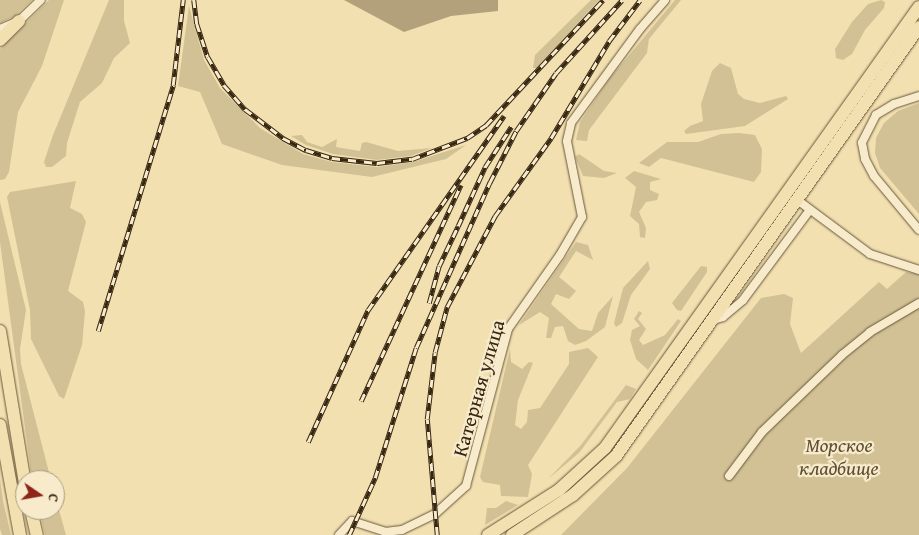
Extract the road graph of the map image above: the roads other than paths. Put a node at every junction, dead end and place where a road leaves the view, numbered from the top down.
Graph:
1 (41, 0) edge
2 (665, 0) edge
3 (919, 7) edge
4 (19, 21) junction
5 (919, 27) edge
6 (0, 29) edge
7 (0, 40) edge
8 (919, 96) edge
9 (796, 199) junction
10 (809, 211) junction
11 (919, 230) edge
12 (919, 270) edge
13 (919, 303) edge
14 (712, 320) junction
15 (0, 331) edge
16 (0, 425) edge
17 (23, 470) edge
18 (729, 476) dead end
19 (33, 520) edge
20 (510, 529) edge
21 (20, 535) edge
22 (37, 535) edge
23 (339, 535) edge
24 (488, 535) edge

1 - 4 street
2 - 23 street, Катерная улица
3 - 20 main road
4 - 6 street
4 - 7 main road
5 - 9 main road
8 - 11 street
9 - 10 street
9 - 14 main road
10 - 12 street
10 - 14 street
13 - 18 street
14 - 20 main road
15 - 17 main road
16 - 21 main road
19 - 22 main road
20 - 24 main road

